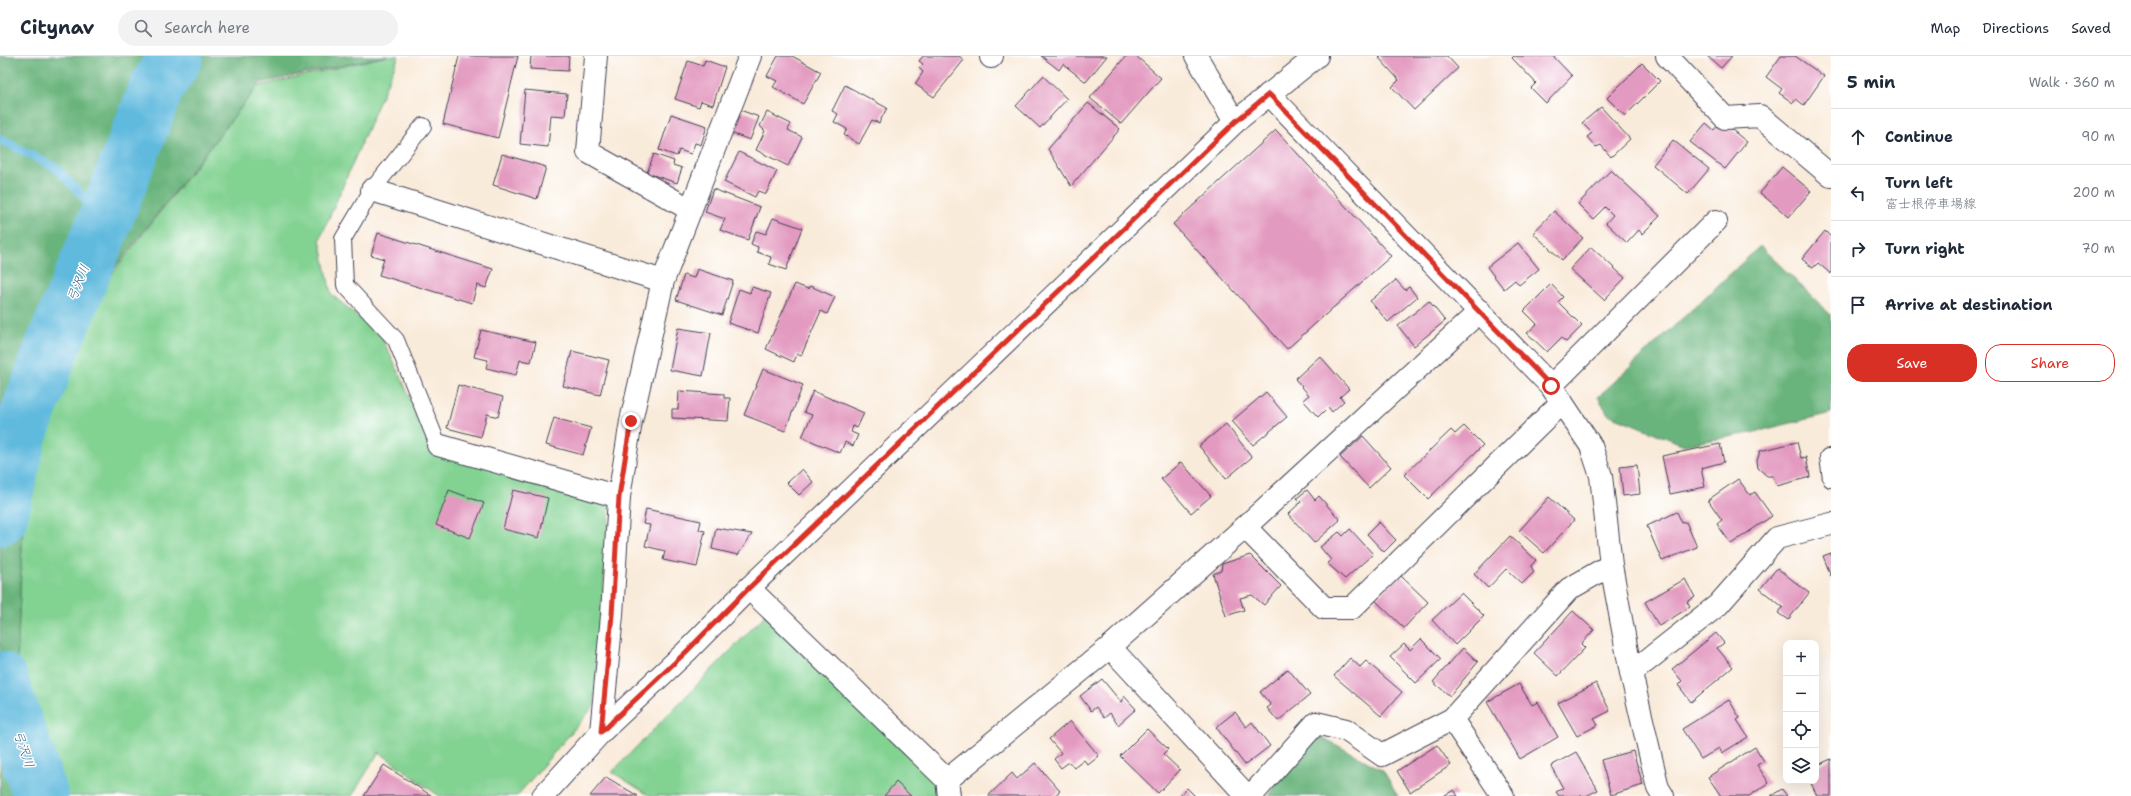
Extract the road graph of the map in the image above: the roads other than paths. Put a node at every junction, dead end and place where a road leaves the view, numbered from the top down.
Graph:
1 (596, 56) edge
2 (750, 56) edge
3 (1196, 56) edge
4 (1317, 56) edge
5 (1667, 56) edge
6 (1269, 94) junction
7 (1235, 122) junction
8 (423, 126) dead end
9 (1831, 176) edge
10 (372, 190) junction
11 (691, 210) junction
12 (1716, 221) dead end
13 (663, 281) junction
14 (1480, 311) junction
15 (1556, 394) junction
16 (438, 445) joint
17 (1828, 457) dead end
18 (1831, 479) edge
19 (619, 497) junction
20 (1831, 524) edge
21 (1245, 527) junction
22 (1611, 565) junction
23 (749, 588) junction
24 (1110, 647) junction
25 (1631, 674) junction
26 (1452, 719) junction
27 (601, 732) junction
28 (948, 788) edge
29 (543, 796) edge
30 (1247, 796) edge
31 (1251, 796) edge
32 (1503, 796) edge
33 (1663, 796) edge

1 - 11 street
2 - 11 street
3 - 7 street
4 - 6 street
5 - 9 street
6 - 7 street
6 - 14 street
7 - 23 street
8 - 10 lane
10 - 13 street
10 - 16 lane
11 - 13 street
12 - 15 street
13 - 19 street
14 - 15 street
14 - 21 street
15 - 21 street
15 - 22 street
16 - 19 street
17 - 18 lane
19 - 27 street
20 - 25 street
21 - 24 street
22 - 25 street
22 - 26 street
23 - 27 street
23 - 28 street
24 - 28 street
24 - 30 street
25 - 33 street
26 - 31 street
26 - 32 street
27 - 29 street

